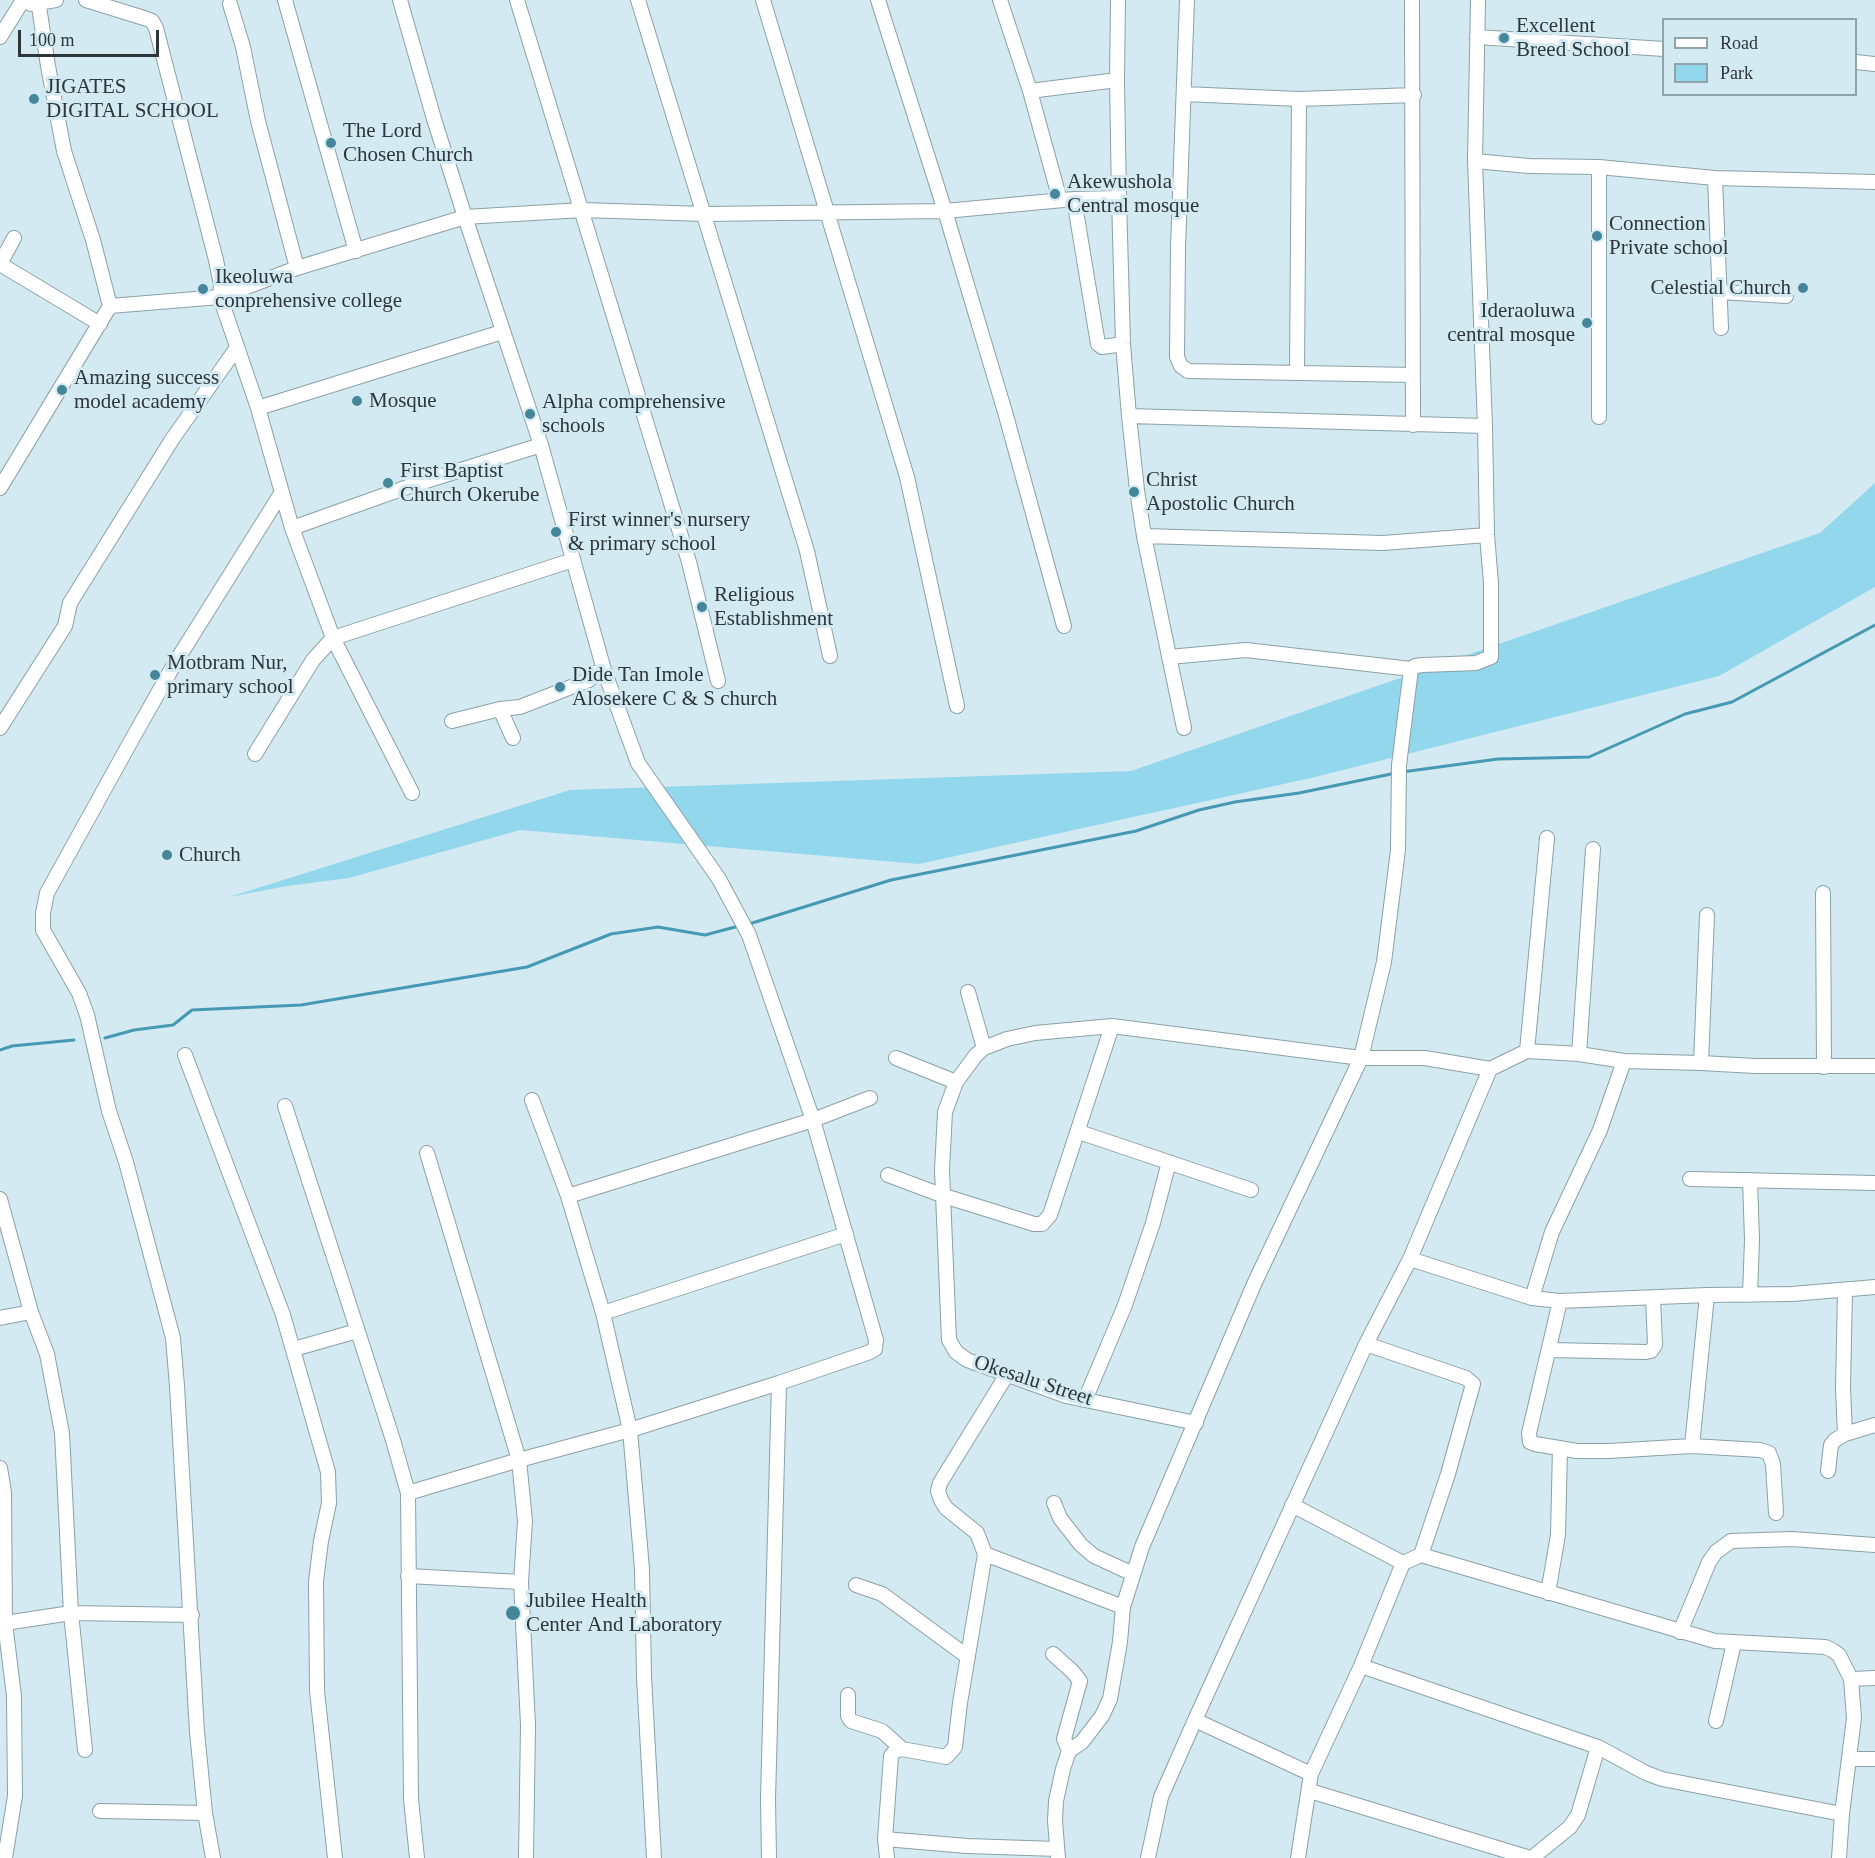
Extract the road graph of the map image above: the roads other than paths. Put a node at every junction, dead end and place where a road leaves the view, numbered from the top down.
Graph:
1 (56, 0) edge
2 (89, 0) edge
3 (285, 0) edge
4 (400, 0) edge
5 (517, 0) edge
6 (638, 0) edge
7 (763, 0) edge
8 (878, 0) edge
9 (1000, 0) edge
10 (1118, 0) edge
11 (1186, 0) edge
12 (1412, 0) edge
13 (1478, 0) edge
14 (38, 2) edge
15 (22, 3) edge
16 (230, 4) dead end
17 (131, 6) edge
18 (0, 37) edge
19 (1477, 37) junction
20 (1662, 49) edge
21 (1857, 62) edge
22 (1875, 64) edge
23 (1117, 80) junction
24 (1030, 91) junction
25 (1184, 94) junction
26 (1414, 95) junction
27 (1299, 99) junction
28 (1475, 161) junction
29 (1599, 167) junction
30 (1715, 178) junction
31 (1875, 182) edge
32 (1119, 198) junction
33 (1067, 200) junction
34 (583, 210) junction
35 (945, 211) junction
36 (826, 212) junction
37 (704, 214) junction
38 (465, 217) junction
39 (14, 238) dead end
40 (356, 252) junction
41 (0, 264) edge
42 (297, 268) junction
43 (1720, 292) junction
44 (1786, 296) dead end
45 (220, 297) junction
46 (110, 306) junction
47 (100, 324) junction
48 (1721, 328) dead end
49 (502, 332) junction
50 (1123, 344) junction
51 (236, 349) junction
52 (1297, 373) junction
53 (1413, 375) junction
54 (258, 408) junction
55 (1130, 416) junction
56 (1599, 417) dead end
57 (1413, 425) junction
58 (1485, 426) junction
59 (541, 445) junction
60 (0, 488) edge
61 (282, 492) junction
62 (292, 528) junction
63 (1487, 535) junction
64 (1144, 536) junction
65 (573, 560) junction
66 (1064, 626) dead end
67 (333, 638) junction
68 (830, 656) dead end
69 (1169, 657) junction
70 (1411, 669) junction
71 (604, 670) junction
72 (718, 681) dead end
73 (957, 706) dead end
74 (500, 709) junction
75 (452, 721) dead end
76 (0, 728) edge
77 (1184, 729) dead end
78 (513, 738) dead end
79 (255, 754) dead end
80 (412, 793) dead end
81 (1546, 838) dead end
82 (1593, 849) dead end
83 (1823, 892) dead end
84 (1707, 915) dead end
85 (968, 992) dead end
86 (1112, 1026) junction
87 (984, 1048) junction
88 (1527, 1052) junction
89 (185, 1054) dead end
90 (1579, 1054) junction
91 (896, 1058) dead end
92 (1361, 1058) junction
93 (1624, 1061) junction
94 (1701, 1063) junction
95 (1875, 1066) edge
96 (1824, 1067) junction
97 (1490, 1069) junction
98 (956, 1082) junction
99 (870, 1098) dead end
100 (532, 1100) dead end
101 (285, 1106) dead end
102 (813, 1120) junction
103 (1078, 1132) junction
104 (427, 1153) dead end
105 (1169, 1162) junction
106 (888, 1175) dead end
107 (1690, 1179) dead end
108 (1750, 1180) junction
109 (1875, 1183) edge
110 (1251, 1190) dead end
111 (568, 1196) junction
112 (944, 1196) junction
113 (0, 1199) edge
114 (846, 1234) junction
115 (1410, 1259) junction
116 (1875, 1287) edge
117 (1845, 1291) junction
118 (1707, 1295) junction
119 (1750, 1295) junction
120 (1653, 1297) junction
121 (1532, 1298) junction
122 (1560, 1301) junction
123 (31, 1312) junction
124 (603, 1312) junction
125 (0, 1318) edge
126 (357, 1331) junction
127 (1366, 1344) junction
128 (294, 1349) junction
129 (1549, 1350) junction
130 (1006, 1376) junction
131 (779, 1383) junction
132 (1085, 1400) junction
133 (1196, 1423) junction
134 (1875, 1425) edge
135 (630, 1430) junction
136 (1845, 1434) junction
137 (1692, 1446) junction
138 (1560, 1448) junction
139 (519, 1460) junction
140 (0, 1468) edge
141 (1828, 1471) dead end
142 (408, 1493) junction
143 (1054, 1503) dead end
144 (1292, 1505) junction
145 (1776, 1513) dead end
146 (1875, 1545) edge
147 (985, 1554) junction
148 (1421, 1555) junction
149 (2, 1557) edge
150 (1403, 1563) junction
151 (1133, 1574) junction
152 (408, 1576) junction
153 (521, 1582) junction
154 (856, 1585) dead end
155 (1548, 1593) junction
156 (1123, 1606) junction
157 (71, 1612) junction
158 (192, 1615) junction
159 (5, 1623) junction
160 (1680, 1632) junction
161 (1734, 1643) junction
162 (1053, 1654) dead end
163 (968, 1657) junction
164 (1361, 1666) junction
165 (1875, 1678) edge
166 (1851, 1679) junction
167 (848, 1695) dead end
168 (1195, 1720) junction
169 (1716, 1721) dead end
170 (1598, 1747) junction
171 (902, 1749) junction
172 (85, 1750) dead end
173 (1069, 1751) junction
174 (1875, 1759) edge
175 (1849, 1760) junction
176 (1311, 1774) junction
177 (1310, 1791) junction
178 (15, 1796) junction
179 (0, 1797) edge
180 (100, 1811) dead end
181 (205, 1813) junction
182 (1842, 1814) junction
183 (885, 1839) junction
184 (1057, 1853) edge
185 (1148, 1857) edge
186 (5, 1858) edge
187 (213, 1858) edge
188 (335, 1858) edge
189 (417, 1858) edge
190 (526, 1858) edge
191 (654, 1858) edge
192 (769, 1858) edge
193 (887, 1858) edge
194 (1162, 1858) edge
195 (1298, 1858) edge
196 (1531, 1858) edge
197 (1839, 1858) edge

1 - 14 street
2 - 17 street
3 - 40 street
4 - 38 street
5 - 34 street
6 - 37 street
7 - 36 street
8 - 35 street
9 - 24 street
10 - 23 street
11 - 25 street
12 - 26 street
13 - 19 street
14 - 15 street
14 - 46 street
15 - 18 street
16 - 42 street
17 - 45 street
19 - 20 street
19 - 28 street
21 - 22 street
23 - 24 street
23 - 32 street
24 - 33 street
25 - 27 street
25 - 52 street
26 - 27 street
26 - 53 street
27 - 52 street
28 - 29 street
28 - 58 street
29 - 30 street
29 - 56 street
30 - 31 street
30 - 43 street
32 - 33 street
32 - 50 street
33 - 35 street
33 - 50 street
34 - 37 street
34 - 38 street
34 - 72 street
35 - 36 street
35 - 66 street
36 - 37 street
36 - 73 street
37 - 68 street
38 - 40 street
38 - 49 street
39 - 41 street
40 - 42 street
41 - 47 street
42 - 45 street
43 - 44 street
43 - 48 street
45 - 46 street
45 - 51 street
46 - 47 street
47 - 60 street
49 - 54 street
49 - 59 street
50 - 55 street
51 - 54 street
51 - 76 street
52 - 53 street
53 - 57 street
54 - 61 street
55 - 57 street
55 - 64 street
57 - 58 street
58 - 63 street
59 - 62 street
59 - 65 street
61 - 62 street
61 - 158 street
62 - 67 street
63 - 64 street
63 - 70 street
64 - 69 street
65 - 67 street
65 - 71 street
67 - 79 street
67 - 80 street
69 - 70 street
69 - 77 street
70 - 92 street
71 - 74 street
71 - 102 street
74 - 75 street
74 - 78 street
81 - 88 street
82 - 90 street
83 - 96 street
84 - 94 street
85 - 87 street
86 - 87 street
86 - 92 street
86 - 103 street
87 - 98 street, Okesalu Street
88 - 90 street
88 - 97 street
89 - 128 street
90 - 93 street
91 - 98 street
92 - 97 street
92 - 133 street
93 - 94 street
93 - 121 street
94 - 96 street
95 - 96 street
97 - 115 street
98 - 112 street, Okesalu Street
99 - 102 street
100 - 111 street
101 - 126 street
102 - 111 street
102 - 114 street
103 - 105 street
103 - 112 street
104 - 139 street
105 - 110 street
105 - 132 street
106 - 112 street
107 - 108 street
108 - 109 street
108 - 119 street
111 - 124 street
112 - 130 street, Okesalu Street
113 - 123 street
114 - 124 street
114 - 131 street
115 - 121 street
115 - 127 street
116 - 117 street
117 - 119 street
117 - 136 street
118 - 119 street
118 - 120 street
118 - 137 street
120 - 122 street
120 - 129 street
121 - 122 street
122 - 129 street
123 - 125 street
123 - 157 street
124 - 135 street
126 - 128 street
126 - 142 street
127 - 144 street
127 - 148 street
128 - 188 street
129 - 138 street
130 - 132 street, Okesalu Street
130 - 147 street
131 - 135 street
131 - 192 street
132 - 133 street, Okesalu Street
133 - 151 street
134 - 136 street
135 - 139 street
135 - 191 street
136 - 141 street
137 - 138 street
137 - 145 street
138 - 155 street
139 - 142 street
139 - 153 street
140 - 149 street
142 - 152 street
143 - 151 street
144 - 150 street
144 - 168 street
146 - 160 street
147 - 156 street
147 - 163 street
148 - 150 street
148 - 155 street
149 - 159 street
150 - 164 street
151 - 156 street
152 - 153 street
152 - 189 street
153 - 190 street
154 - 163 street
155 - 160 street
156 - 173 street
157 - 158 street
157 - 159 street
157 - 172 street
158 - 181 street
159 - 178 street
160 - 161 street
161 - 166 street
161 - 169 street
162 - 173 street
163 - 171 street
164 - 170 street
164 - 176 street
165 - 166 street
166 - 175 street
167 - 171 street
168 - 176 street
168 - 185 street
170 - 182 street
170 - 196 street
171 - 183 street
173 - 184 street
174 - 175 street
175 - 182 street
176 - 177 street
177 - 195 street
177 - 196 street
178 - 179 street
178 - 186 street
180 - 181 street
181 - 187 street
182 - 197 street
183 - 184 street
183 - 193 street
185 - 194 street

